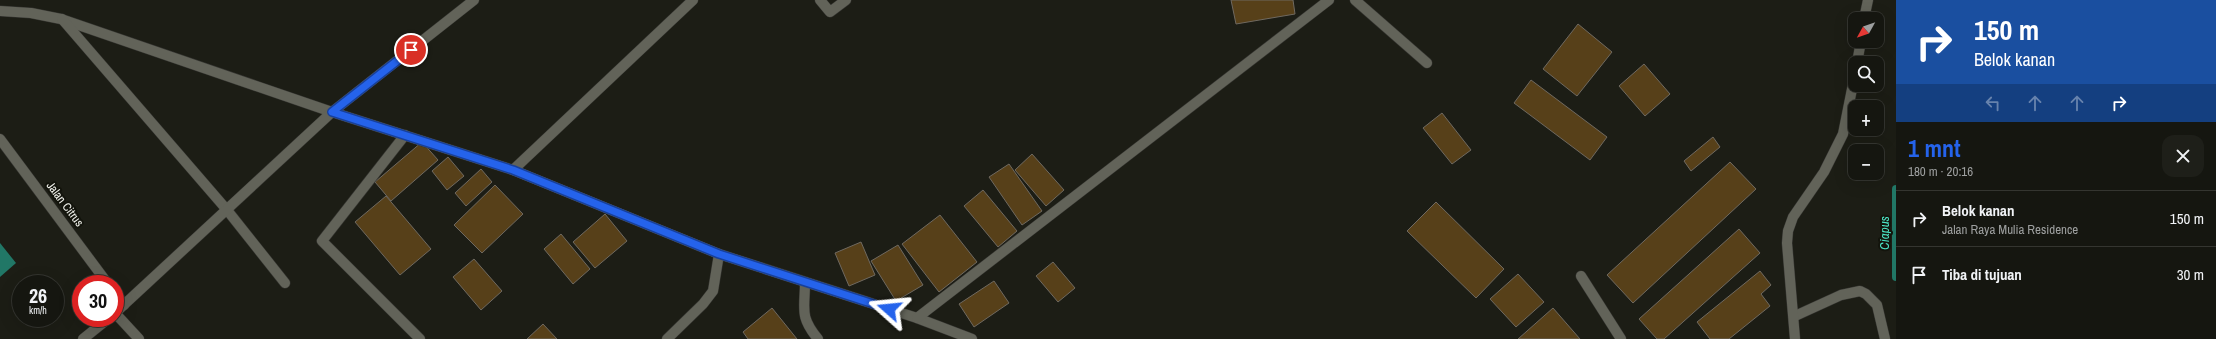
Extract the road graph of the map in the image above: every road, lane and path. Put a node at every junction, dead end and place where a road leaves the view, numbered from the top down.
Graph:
1 (474, 0) edge
2 (693, 0) edge
3 (820, 0) edge
4 (846, 0) edge
5 (1329, 0) edge
6 (1355, 0) edge
7 (1868, 0) edge
8 (0, 11) edge
9 (1865, 12) edge
10 (61, 19) junction
11 (1427, 63) dead end
12 (1851, 92) edge
13 (332, 112) junction
14 (405, 135) junction
15 (0, 140) edge
16 (513, 170) junction
17 (227, 210) junction
18 (719, 254) junction
19 (101, 275) edge
20 (1581, 276) dead end
21 (805, 282) junction
22 (285, 283) dead end
23 (124, 305) edge
24 (1795, 316) junction
25 (917, 318) junction
26 (124, 323) edge
27 (98, 327) edge
28 (83, 339) edge
29 (138, 339) edge
30 (420, 339) edge
31 (668, 339) edge
32 (818, 339) edge
33 (972, 339) edge
34 (1621, 339) edge
35 (1795, 339) edge
36 (1885, 339) edge

1 - 13 street
2 - 16 street
3 - 4 street
5 - 25 street
6 - 11 street
7 - 9 street
8 - 10 street
10 - 13 street
10 - 17 street
12 - 24 street
13 - 14 street
13 - 17 street
14 - 16 street
14 - 30 street
15 - 19 street, Jalan Citrus
16 - 18 street
17 - 22 street
17 - 23 street
18 - 21 street
18 - 31 street
20 - 34 street
21 - 25 street
21 - 32 street
24 - 35 street
24 - 36 street
25 - 33 street
26 - 29 street
27 - 28 street

